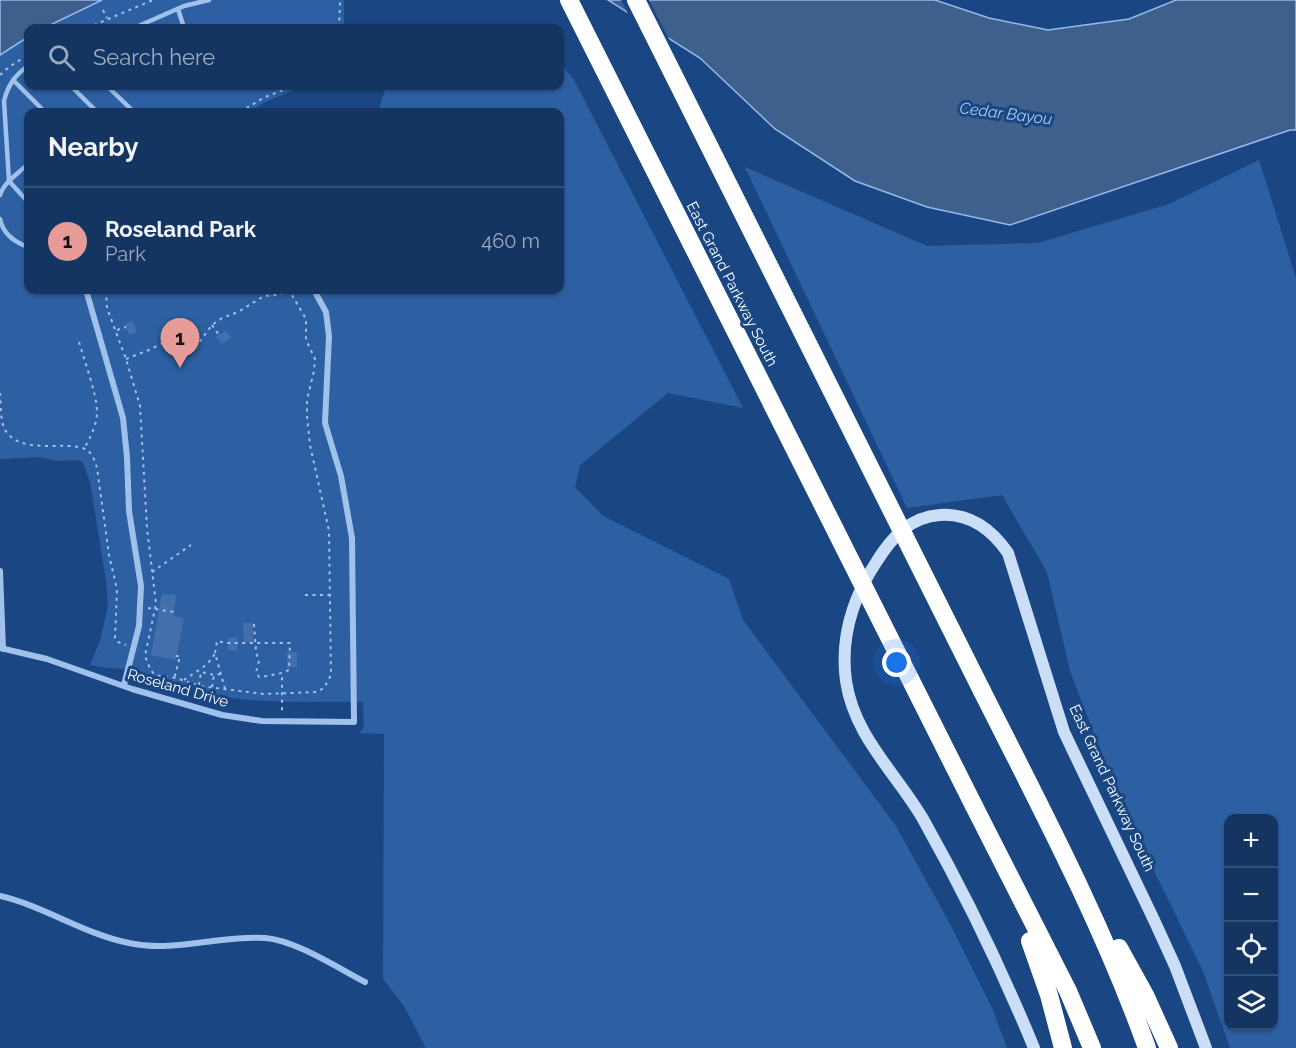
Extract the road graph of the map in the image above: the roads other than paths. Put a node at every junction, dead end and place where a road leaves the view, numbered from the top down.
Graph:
1 (209, 0) edge
2 (569, 0) edge
3 (636, 0) edge
4 (177, 9) junction
5 (143, 24) edge
6 (183, 24) edge
7 (24, 70) edge
8 (13, 80) junction
9 (75, 90) edge
10 (111, 90) edge
11 (41, 108) edge
12 (93, 108) edge
13 (130, 108) edge
14 (0, 131) edge
15 (6, 137) junction
16 (0, 146) edge
17 (8, 153) junction
18 (24, 168) edge
19 (9, 181) junction
20 (0, 195) edge
21 (24, 198) edge
22 (0, 219) edge
23 (24, 245) edge
24 (87, 294) edge
25 (316, 294) edge
26 (0, 571) edge
27 (1, 649) edge
28 (124, 685) junction
29 (974, 806) junction
30 (1040, 807) junction
31 (0, 896) edge
32 (365, 982) dead end
33 (1034, 1048) edge
34 (1063, 1048) edge
35 (1092, 1048) edge
36 (1147, 1048) edge
37 (1168, 1048) edge
38 (1206, 1048) edge

1 - 4 lane
2 - 29 highway, East Grand Parkway South, bridge
3 - 30 highway, bridge
4 - 5 lane
4 - 6 lane
7 - 8 lane
8 - 11 lane
8 - 15 lane
9 - 12 lane
10 - 13 lane
14 - 15 lane
15 - 17 lane
16 - 17 lane
17 - 19 lane
18 - 19 lane
19 - 20 lane
19 - 21 lane
22 - 23 lane
24 - 28 street
25 - 28 street, Roseland Drive
26 - 27 street
27 - 28 street, Roseland Drive
29 - 34 highway
29 - 35 highway, East Grand Parkway South
30 - 36 highway
30 - 37 highway
31 - 32 street
33 - 38 street, East Grand Parkway South

